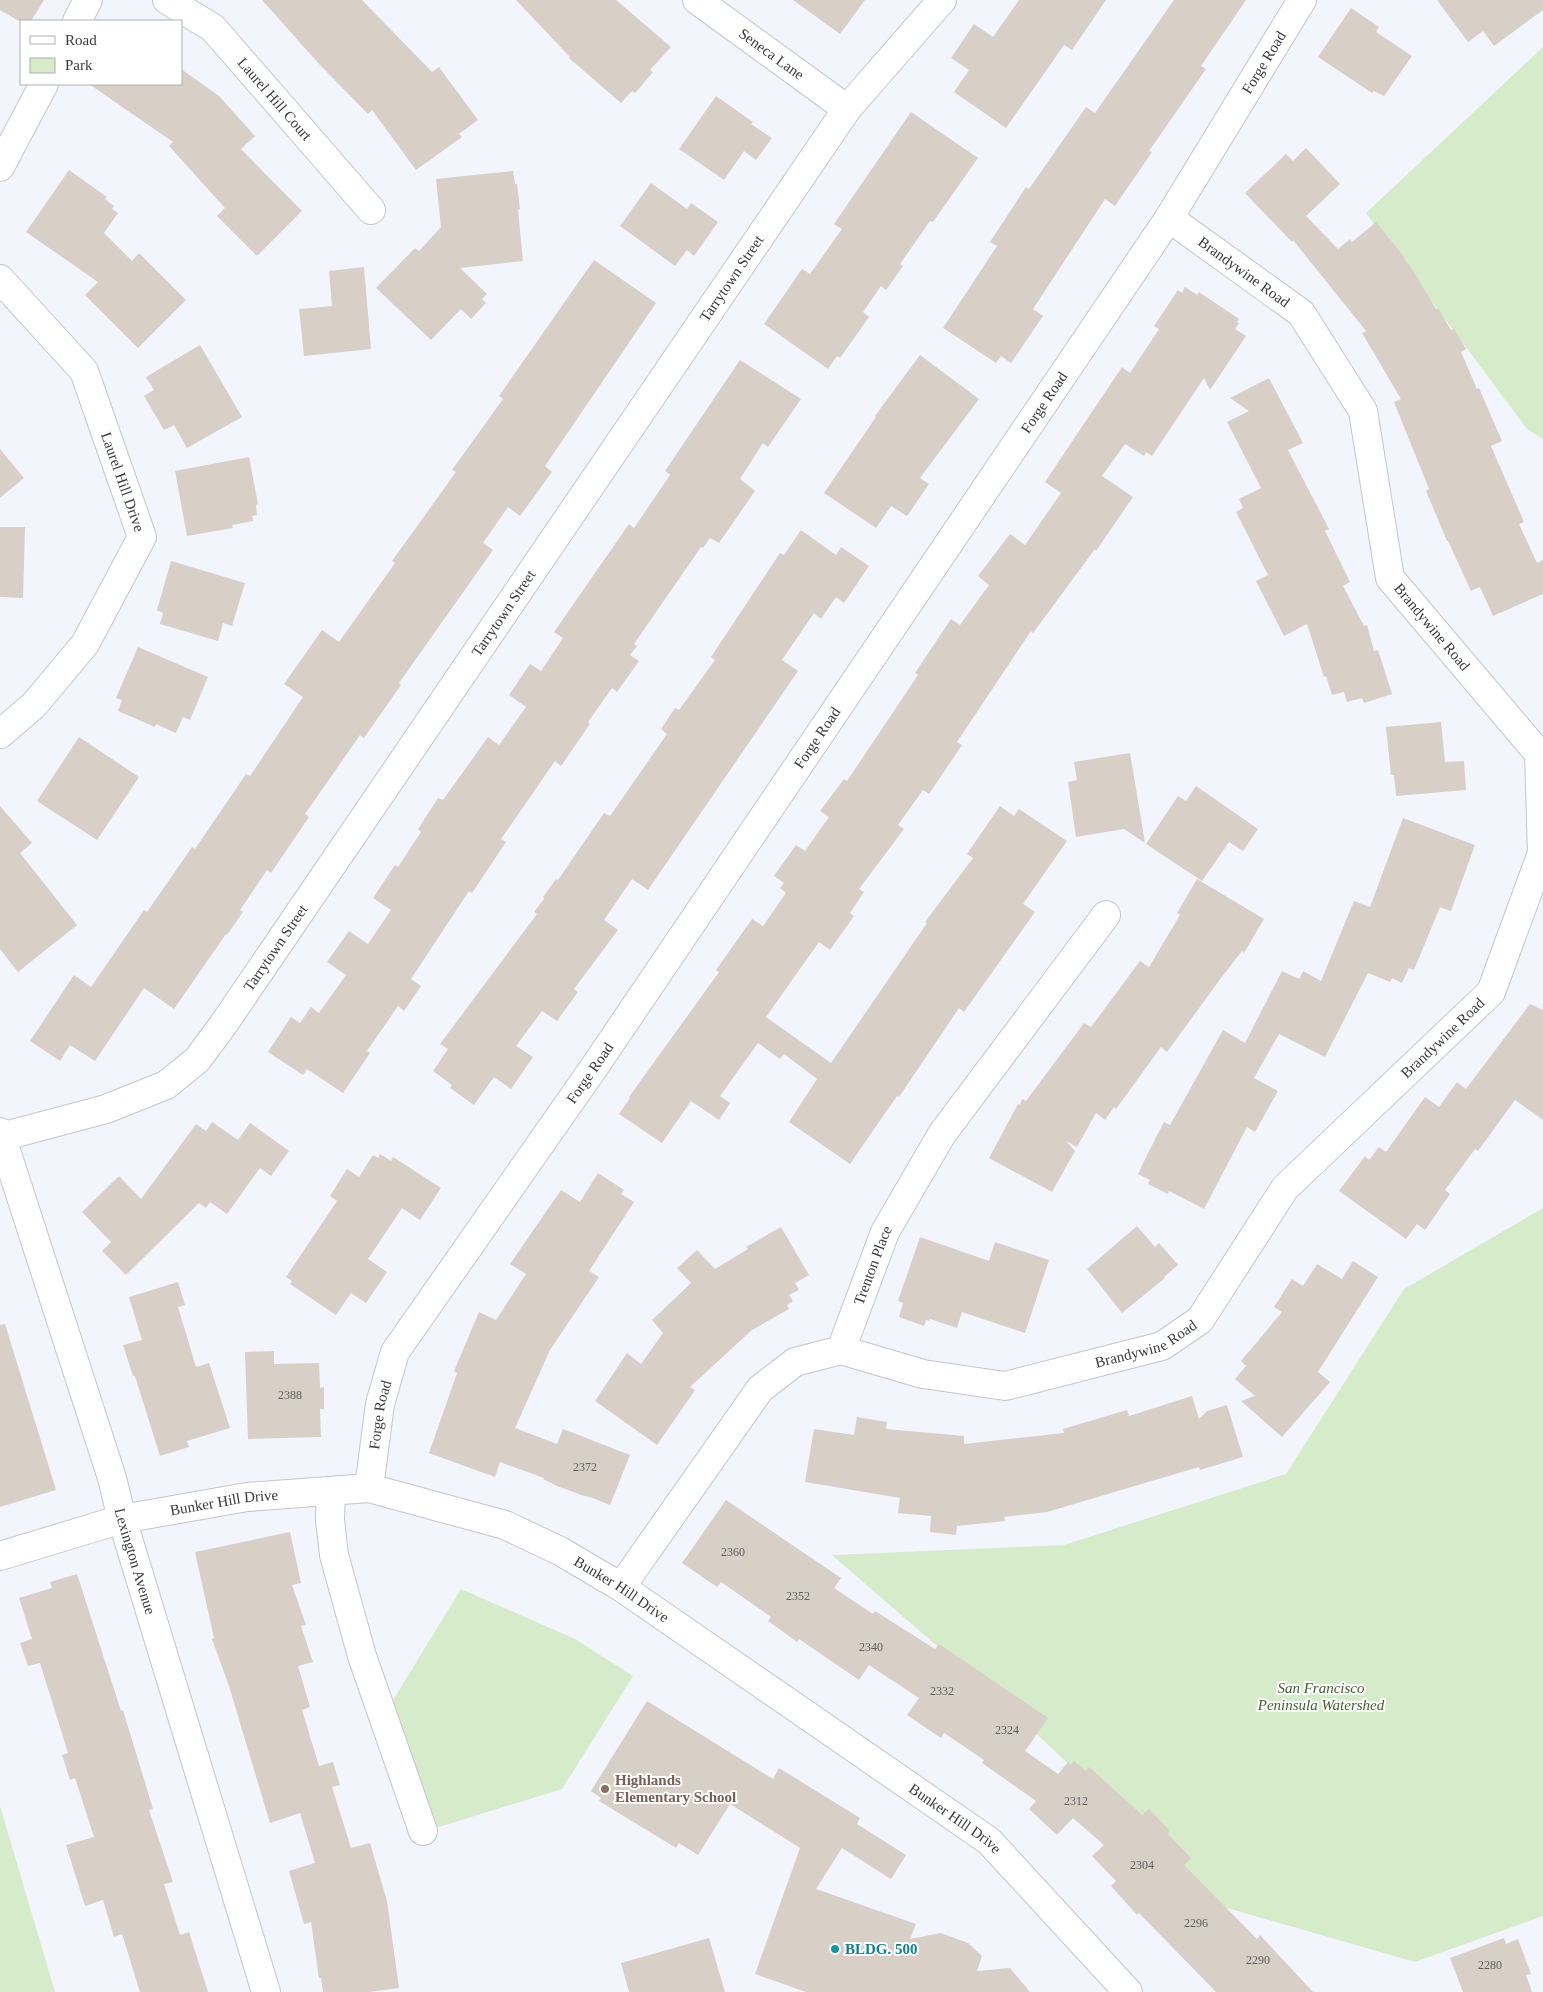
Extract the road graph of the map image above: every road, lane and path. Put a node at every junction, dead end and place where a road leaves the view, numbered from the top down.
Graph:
1 (88, 0) edge
2 (167, 0) edge
3 (697, 0) edge
4 (942, 0) edge
5 (1302, 0) edge
6 (78, 20) edge
7 (43, 85) edge
8 (847, 109) junction
9 (0, 167) edge
10 (371, 210) dead end
11 (1169, 218) junction
12 (0, 280) edge
13 (0, 734) edge
14 (1542, 853) edge
15 (1106, 915) dead end
16 (1, 1135) edge
17 (841, 1350) junction
18 (369, 1488) junction
19 (331, 1491) junction
20 (122, 1519) junction
21 (0, 1556) edge
22 (621, 1587) junction
23 (423, 1831) dead end
24 (266, 1992) edge
25 (1128, 1992) edge

1 - 6 street
2 - 10 street, Laurel Hill Court
3 - 8 street, Seneca Lane
4 - 8 street, Tarrytown Street
5 - 11 street, Forge Road
7 - 9 street
8 - 16 street, Tarrytown Street
11 - 14 street, Brandywine Road
11 - 18 street, Forge Road
12 - 13 street, Laurel Hill Drive
14 - 17 street, Brandywine Road
15 - 17 street, Trenton Place
16 - 20 street, Lexington Avenue
17 - 22 street
18 - 19 street, Bunker Hill Drive
18 - 22 street, Bunker Hill Drive
19 - 20 street, Bunker Hill Drive
19 - 23 street
20 - 21 street, Bunker Hill Drive
20 - 24 street, Lexington Avenue
22 - 25 street, Bunker Hill Drive

